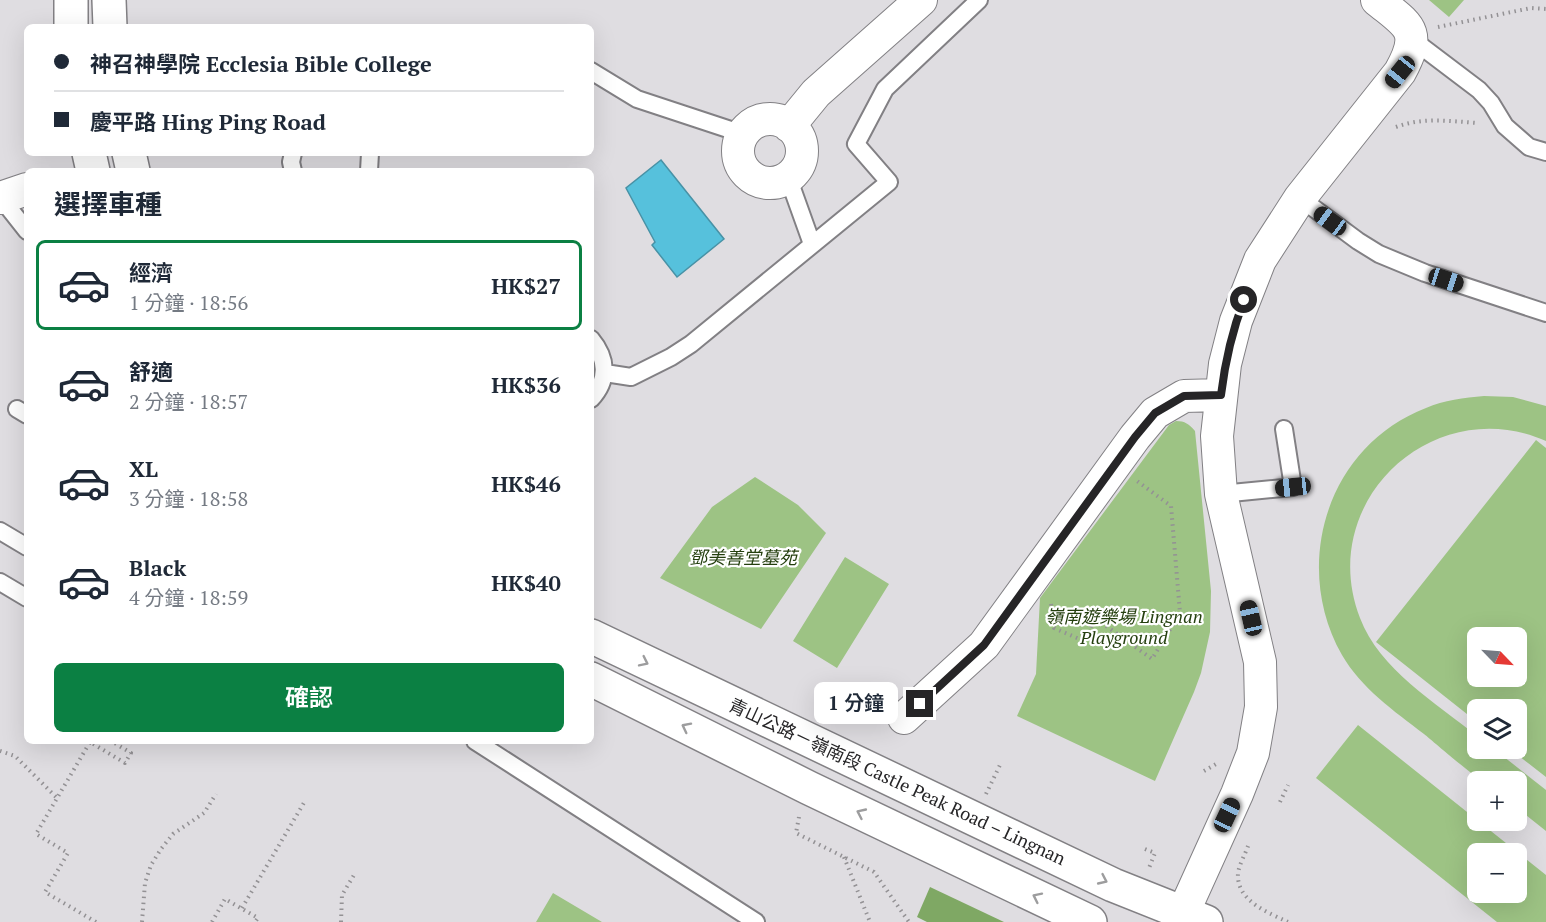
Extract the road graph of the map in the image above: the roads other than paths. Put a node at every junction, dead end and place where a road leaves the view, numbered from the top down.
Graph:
1 (71, 0) edge
2 (109, 0) edge
3 (921, 0) edge
4 (979, 0) edge
5 (1377, 0) edge
6 (71, 24) edge
7 (110, 24) edge
8 (1425, 34) junction
9 (594, 73) edge
10 (789, 126) junction
11 (743, 134) junction
12 (1546, 153) edge
13 (788, 177) junction
14 (24, 190) edge
15 (0, 198) edge
16 (1300, 198) junction
17 (24, 227) edge
18 (813, 244) junction
19 (1546, 313) edge
20 (594, 343) edge
21 (605, 373) junction
22 (594, 395) edge
23 (1221, 395) junction
24 (1284, 429) dead end
25 (1221, 494) junction
26 (0, 532) edge
27 (24, 545) edge
28 (0, 582) edge
29 (24, 596) edge
30 (594, 637) edge
31 (594, 680) edge
32 (904, 718) dead end
33 (480, 744) edge
34 (1189, 919) edge
35 (756, 922) edge
36 (1090, 922) edge

1 - 6 main road
2 - 7 main road
3 - 10 street
4 - 18 lane
5 - 8 street
8 - 12 lane
8 - 16 street
9 - 11 lane
10 - 11 street
10 - 13 street
11 - 13 street
13 - 18 lane
14 - 15 street
15 - 17 lane
16 - 19 lane
16 - 23 street
18 - 21 lane
20 - 21 lane
21 - 22 lane
23 - 25 street
23 - 32 street
24 - 25 lane
25 - 34 street
26 - 27 lane
28 - 29 lane
30 -> 34 main road, 青山公路－嶺南段 Castle Peak Road – Lingnan
36 -> 31 main road
33 - 35 lane

